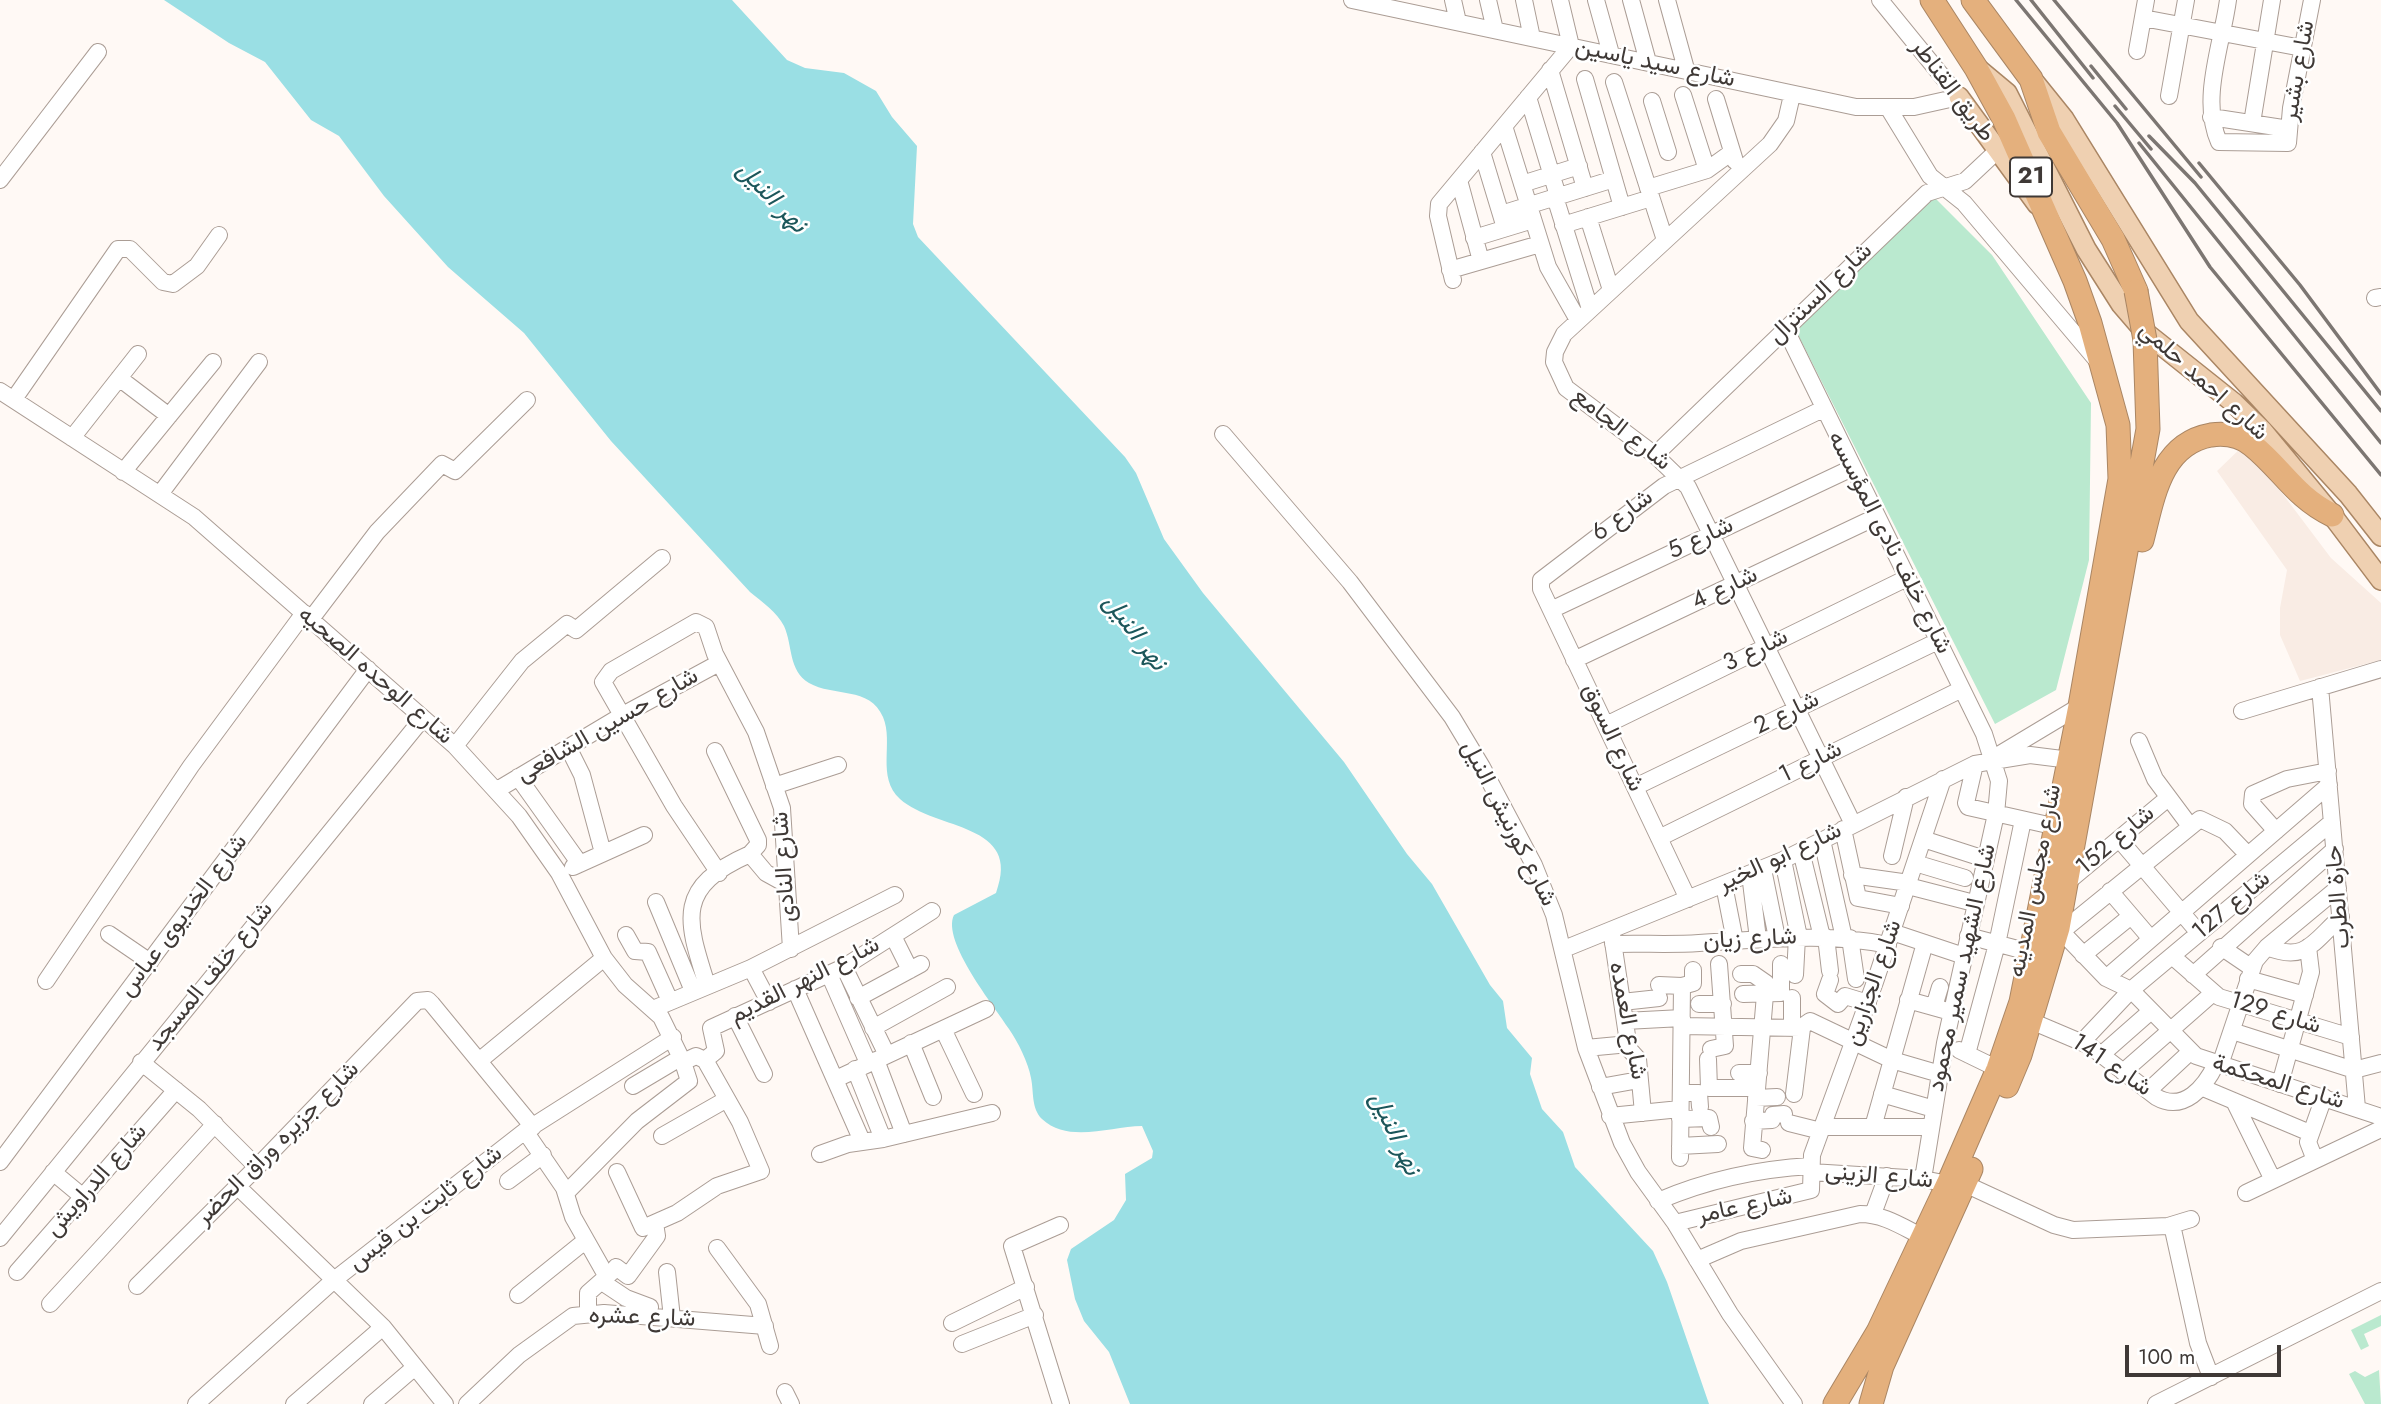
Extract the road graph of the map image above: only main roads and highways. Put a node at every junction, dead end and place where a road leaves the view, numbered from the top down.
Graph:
1 (1932, 0) edge
2 (1973, 0) edge
3 (1976, 68) junction
4 (2031, 79) junction
5 (1959, 97) road end
6 (2048, 216) junction
7 (2332, 515) junction
8 (2381, 536) edge
9 (2121, 576) junction
10 (2381, 580) edge
11 (1956, 1184) junction
12 (1835, 1404) edge
13 (1871, 1404) edge

1 - 3 highway, 21
2 - 4 highway, 21
3 - 6 highway, 21
3 - 7 main road, شارع احمد حلمي
4 - 8 main road, شارع احمد حلمي
4 - 9 highway, شارع مجلس المدينه / 21, bridge
5 - 6 main road, طريق القناطر
6 - 11 highway, شارع مجلس المدينه / 21
7 - 9 highway
7 - 10 main road, شارع احمد حلمي
9 - 11 highway, شارع مجلس المدينه
11 - 12 highway, شارع مجلس المدينه
11 - 13 highway, شارع مجلس المدينه

